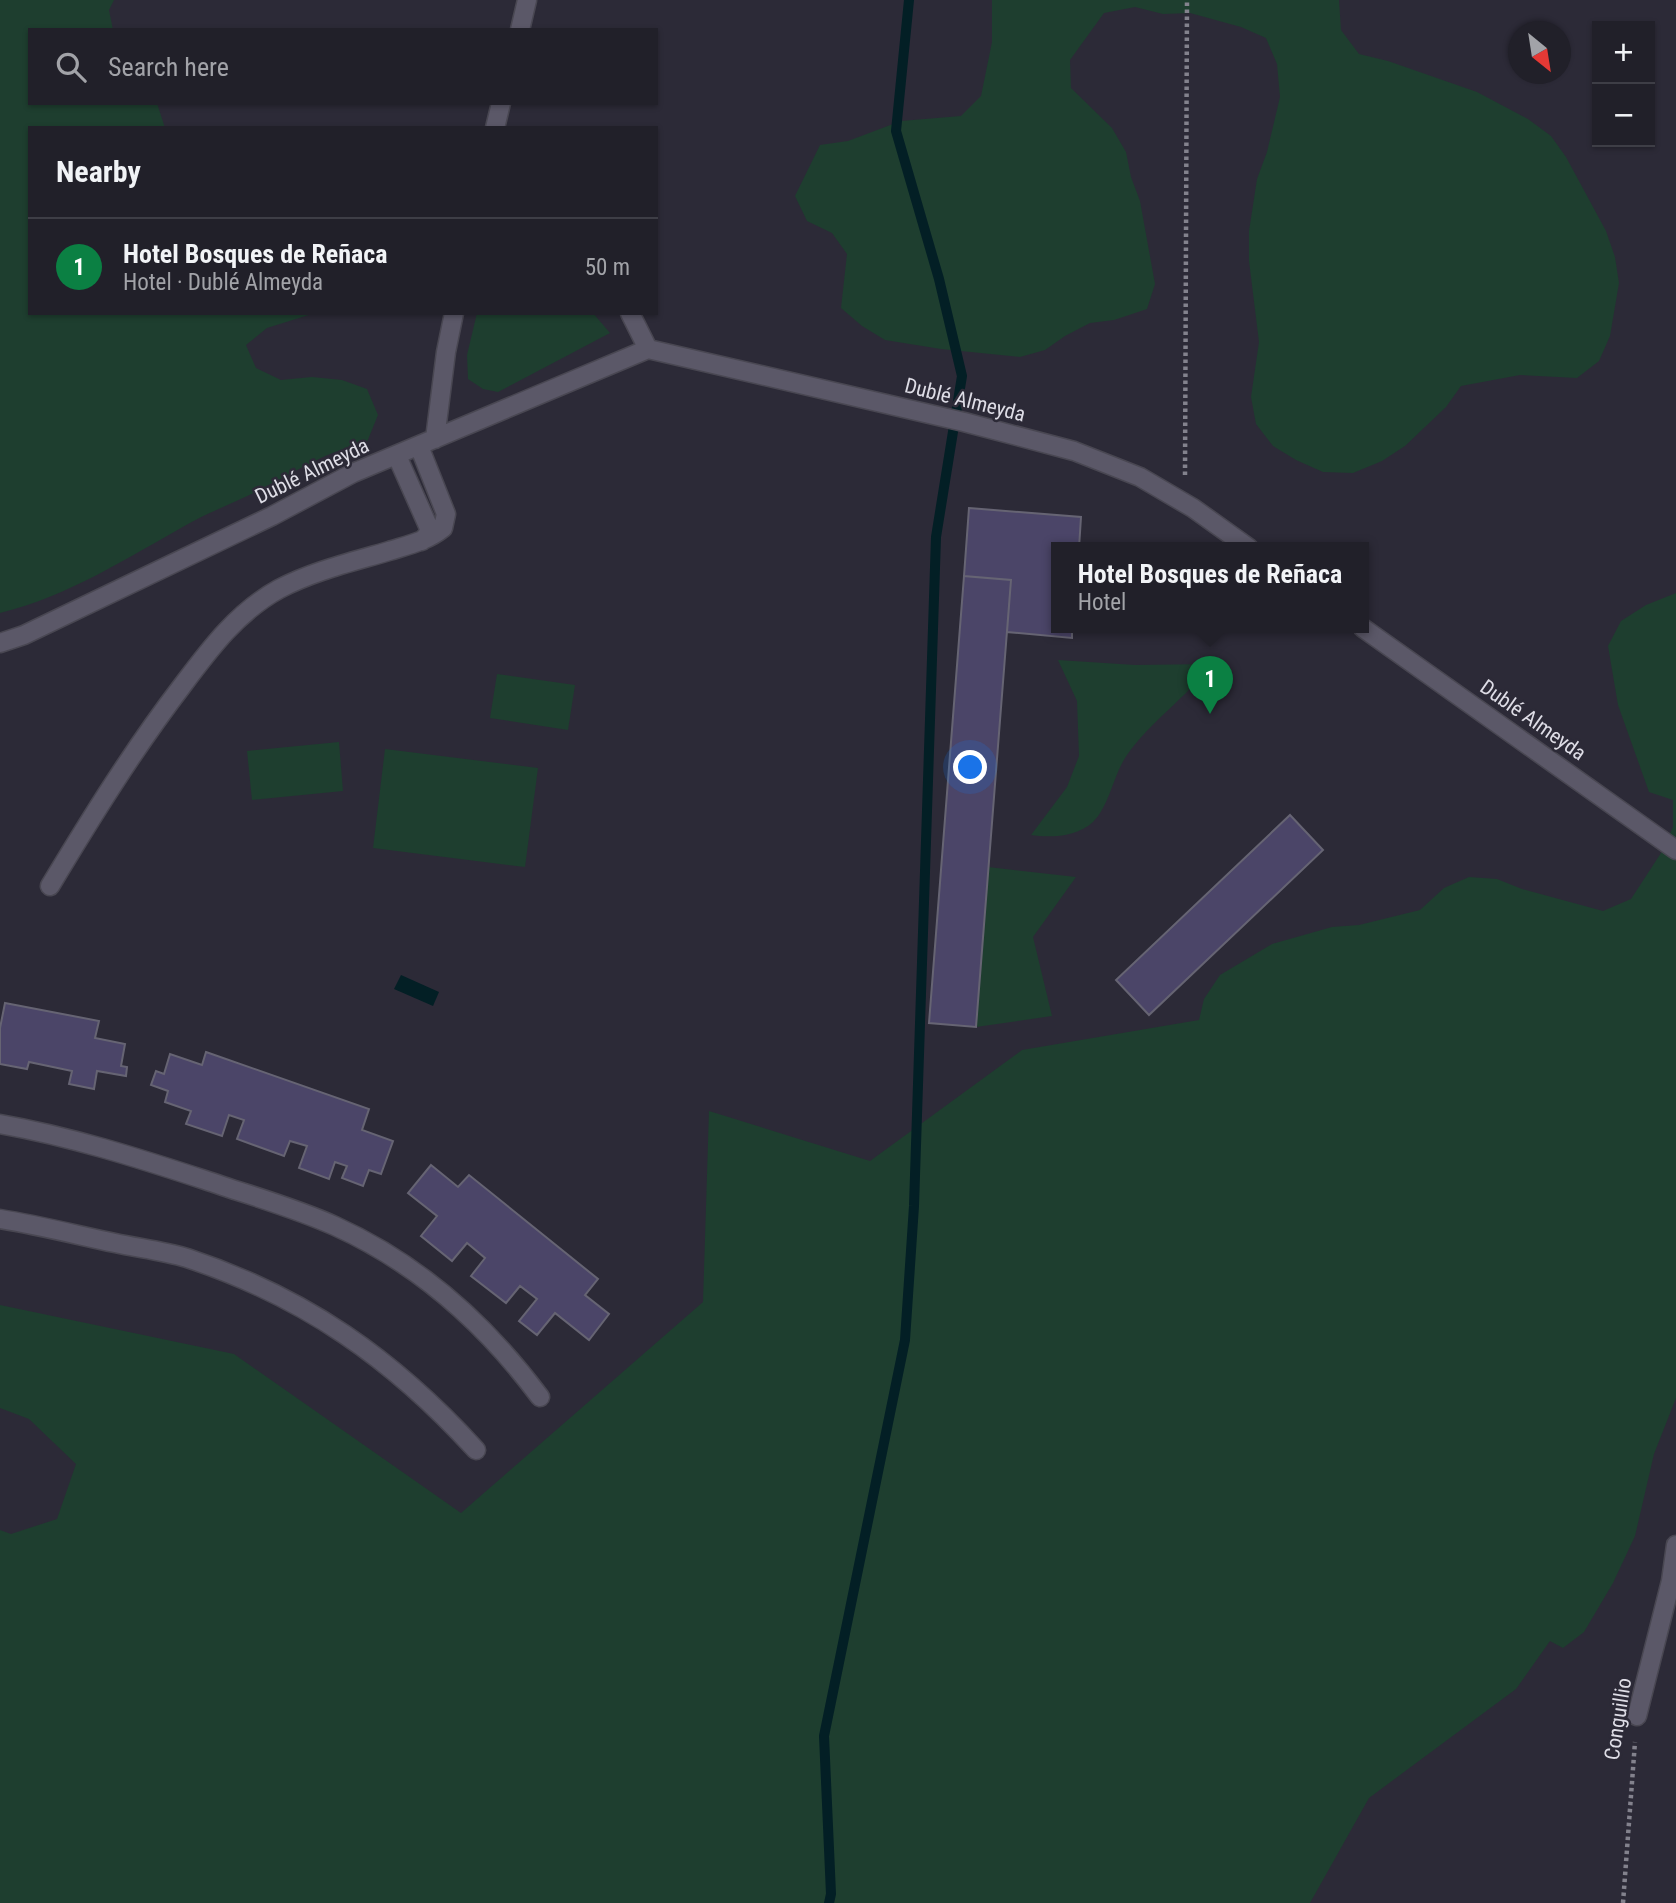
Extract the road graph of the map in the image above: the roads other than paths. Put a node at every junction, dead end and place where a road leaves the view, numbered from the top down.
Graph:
1 (527, 0) edge
2 (520, 28) edge
3 (501, 105) edge
4 (495, 126) edge
5 (454, 315) edge
6 (631, 315) edge
7 (648, 349) junction
8 (427, 442) junction
9 (397, 456) junction
10 (422, 541) junction
11 (1240, 542) edge
12 (1369, 632) edge
13 (0, 643) edge
14 (1676, 850) edge
15 (50, 886) dead end
16 (0, 1124) edge
17 (0, 1219) edge
18 (540, 1397) dead end
19 (476, 1450) dead end
20 (1676, 1545) edge
21 (1637, 1716) road end

1 - 2 street
3 - 4 street
5 - 8 street
6 - 7 street
7 - 8 street, Dublé Almeyda
7 - 11 street, Dublé Almeyda
8 - 9 street, Dublé Almeyda
8 - 10 street
9 - 10 street
9 - 13 street, Dublé Almeyda
10 - 15 street
12 - 14 street, Dublé Almeyda
16 - 18 street
17 - 19 street
20 - 21 street, Conguillio

